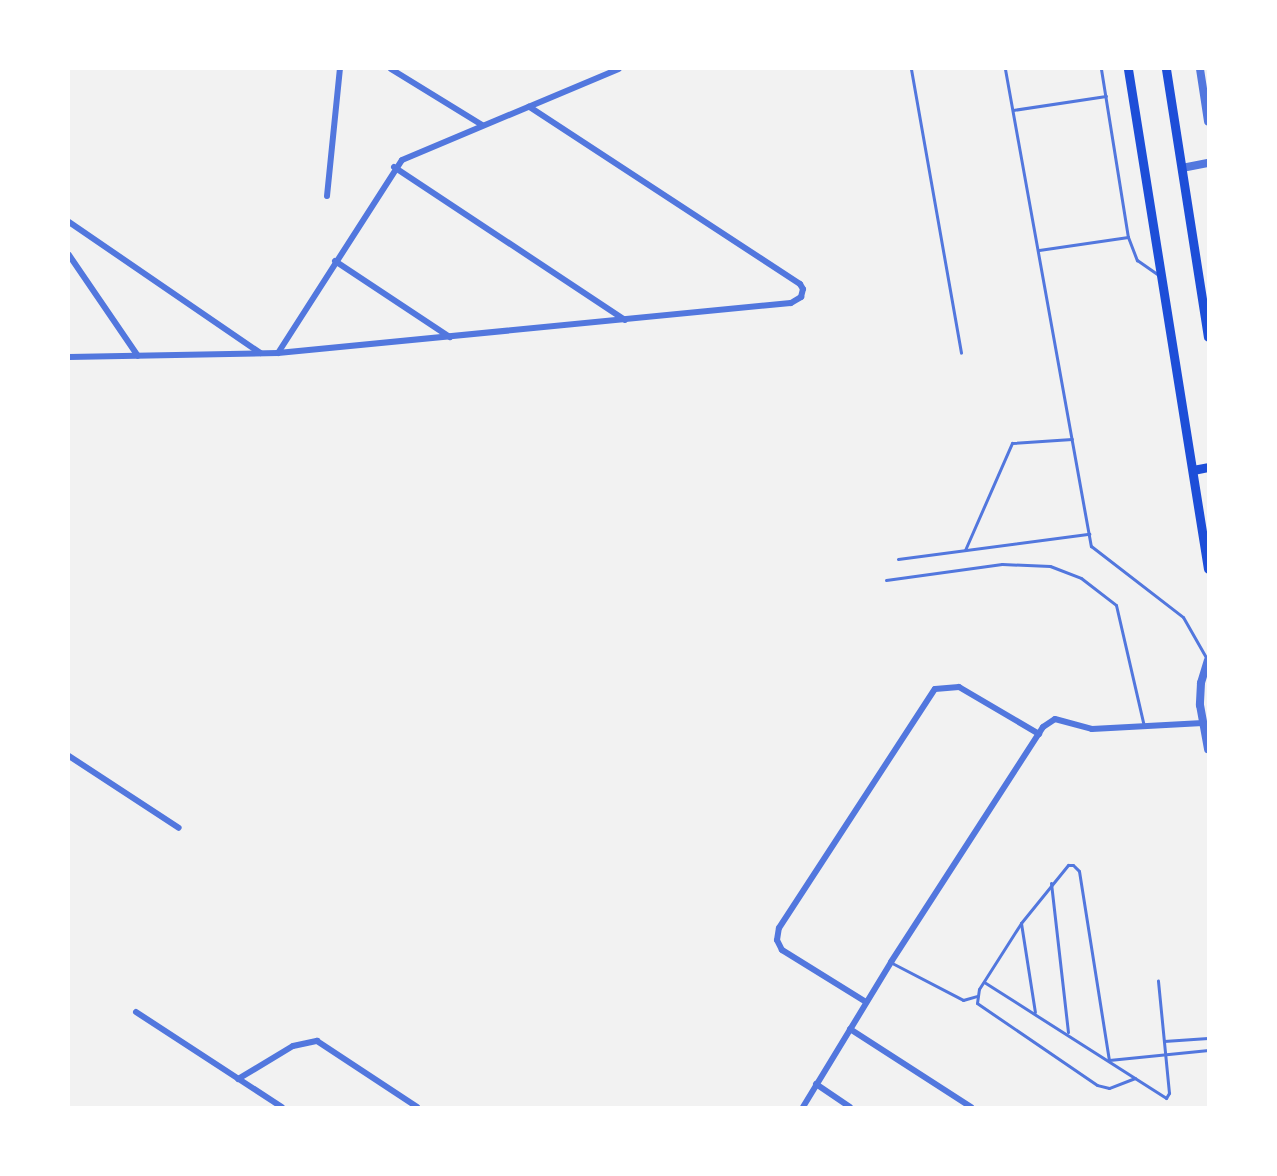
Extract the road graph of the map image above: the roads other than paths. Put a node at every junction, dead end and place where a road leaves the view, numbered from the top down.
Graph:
1 (340, 69) edge
2 (392, 69) edge
3 (619, 69) edge
4 (911, 69) edge
5 (1005, 69) edge
6 (1101, 69) edge
7 (1128, 69) edge
8 (1166, 69) edge
9 (1200, 69) edge
10 (608, 71) edge
11 (1106, 96) junction
12 (529, 107) junction
13 (1013, 110) junction
14 (1208, 121) edge
15 (482, 125) junction
16 (1208, 164) edge
17 (394, 167) junction
18 (1182, 168) junction
19 (327, 196) dead end
20 (69, 222) edge
21 (1128, 237) junction
22 (1039, 250) junction
23 (69, 255) edge
24 (335, 261) junction
25 (1161, 277) junction
26 (626, 320) junction
27 (1208, 337) edge
28 (450, 338) junction
29 (260, 353) junction
30 (278, 353) junction
31 (961, 353) dead end
32 (138, 356) junction
33 (69, 357) edge
34 (1072, 439) junction
35 (1208, 467) edge
36 (1192, 470) junction
37 (1089, 534) junction
38 (965, 550) junction
39 (898, 559) dead end
40 (1208, 569) edge
41 (886, 580) dead end
42 (1208, 660) edge
43 (1203, 723) junction
44 (1144, 726) junction
45 (1039, 734) junction
46 (1208, 749) edge
47 (69, 756) edge
48 (179, 828) dead end
49 (1051, 882) junction
50 (1021, 923) junction
51 (891, 962) junction
52 (1158, 981) dead end
53 (984, 982) junction
54 (977, 996) junction
55 (866, 1002) junction
56 (136, 1012) dead end
57 (1035, 1012) junction
58 (850, 1029) junction
59 (1068, 1032) junction
60 (1208, 1038) edge
61 (1164, 1041) junction
62 (1208, 1050) edge
63 (1165, 1054) junction
64 (1109, 1060) junction
65 (1135, 1078) junction
66 (238, 1079) junction
67 (816, 1084) junction
68 (282, 1107) edge
69 (417, 1107) edge
70 (802, 1107) edge
71 (850, 1107) edge
72 (971, 1107) edge

1 - 19 street
2 - 15 street
3 - 10 street
4 - 31 lane
5 - 13 lane
6 - 11 lane
7 - 25 main road
8 - 18 main road
9 - 14 street
10 - 12 street
11 - 13 lane
11 - 21 lane
12 - 15 street
12 - 26 street
13 - 22 lane
15 - 17 street
16 - 18 street
17 - 24 street
17 - 26 street
18 - 27 main road
20 - 29 street
21 - 22 lane
21 - 25 lane
22 - 34 lane
23 - 32 street
24 - 28 street
24 - 30 street
25 - 36 main road
26 - 28 street
28 - 30 street
29 - 30 street
29 - 32 street
32 - 33 street
34 - 37 lane
34 - 38 lane
35 - 36 main road
36 - 40 main road
37 - 38 lane
37 - 42 lane
38 - 39 lane
41 - 44 lane
42 - 43 street
43 - 44 street
43 - 46 street
44 - 45 street
45 - 51 street
45 - 55 street
47 - 48 street
49 - 50 lane
49 - 59 lane
49 - 64 lane
50 - 53 lane
50 - 57 lane
51 - 54 lane
51 - 55 street
52 - 61 lane
53 - 54 lane
53 - 57 lane
54 - 65 lane
55 - 58 street
56 - 66 street
57 - 59 lane
58 - 67 street
58 - 72 street
59 - 64 lane
60 - 61 lane
61 - 63 lane
62 - 63 lane
63 - 64 lane
63 - 65 lane
64 - 65 lane
66 - 68 street
66 - 69 street
67 - 70 street
67 - 71 street

